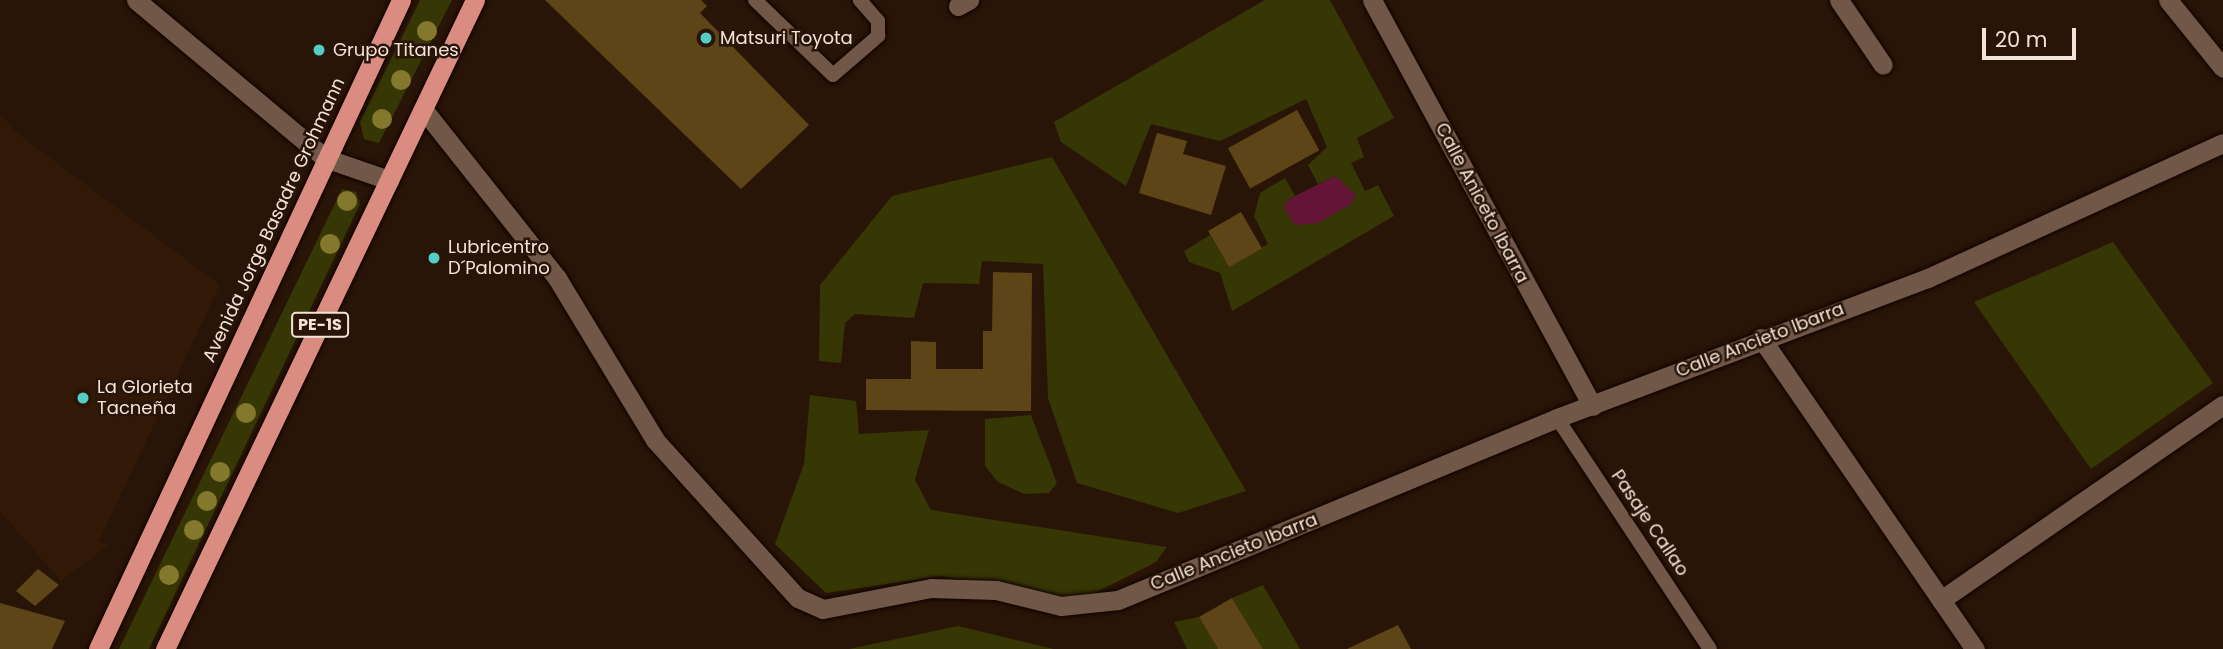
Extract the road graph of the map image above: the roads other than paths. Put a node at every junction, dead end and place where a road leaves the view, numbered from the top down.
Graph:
1 (136, 0) edge
2 (401, 0) edge
3 (475, 0) edge
4 (755, 0) edge
5 (860, 0) edge
6 (1372, 0) edge
7 (1839, 0) edge
8 (2168, 0) edge
9 (1883, 65) dead end
10 (2223, 68) edge
11 (423, 108) junction
12 (2223, 143) edge
13 (325, 158) junction
14 (389, 180) junction
15 (1761, 338) junction
16 (2223, 405) edge
17 (1592, 406) junction
18 (1557, 418) junction
19 (1941, 600) junction
20 (98, 649) edge
21 (165, 649) edge
22 (1710, 649) edge
23 (1975, 649) edge

1 - 13 street
2 - 13 highway, Avenida Jorge Basadre Grohmann
3 - 11 highway, PE-1S
4 - 5 lane
6 - 17 street, Calle Aniceto Ibarra
7 - 9 street
8 - 10 street
11 - 14 highway, PE-1S
11 - 18 street, Calle Ancieto Ibarra
12 - 15 street, Calle Ancieto Ibarra
13 - 14 street
13 - 20 highway, Avenida Jorge Basadre Grohmann
14 - 21 highway, PE-1S
15 - 17 street, Calle Ancieto Ibarra
15 - 19 street
16 - 19 street
17 - 18 street, Calle Ancieto Ibarra
18 - 22 lane, Pasaje Callao
19 - 23 street

